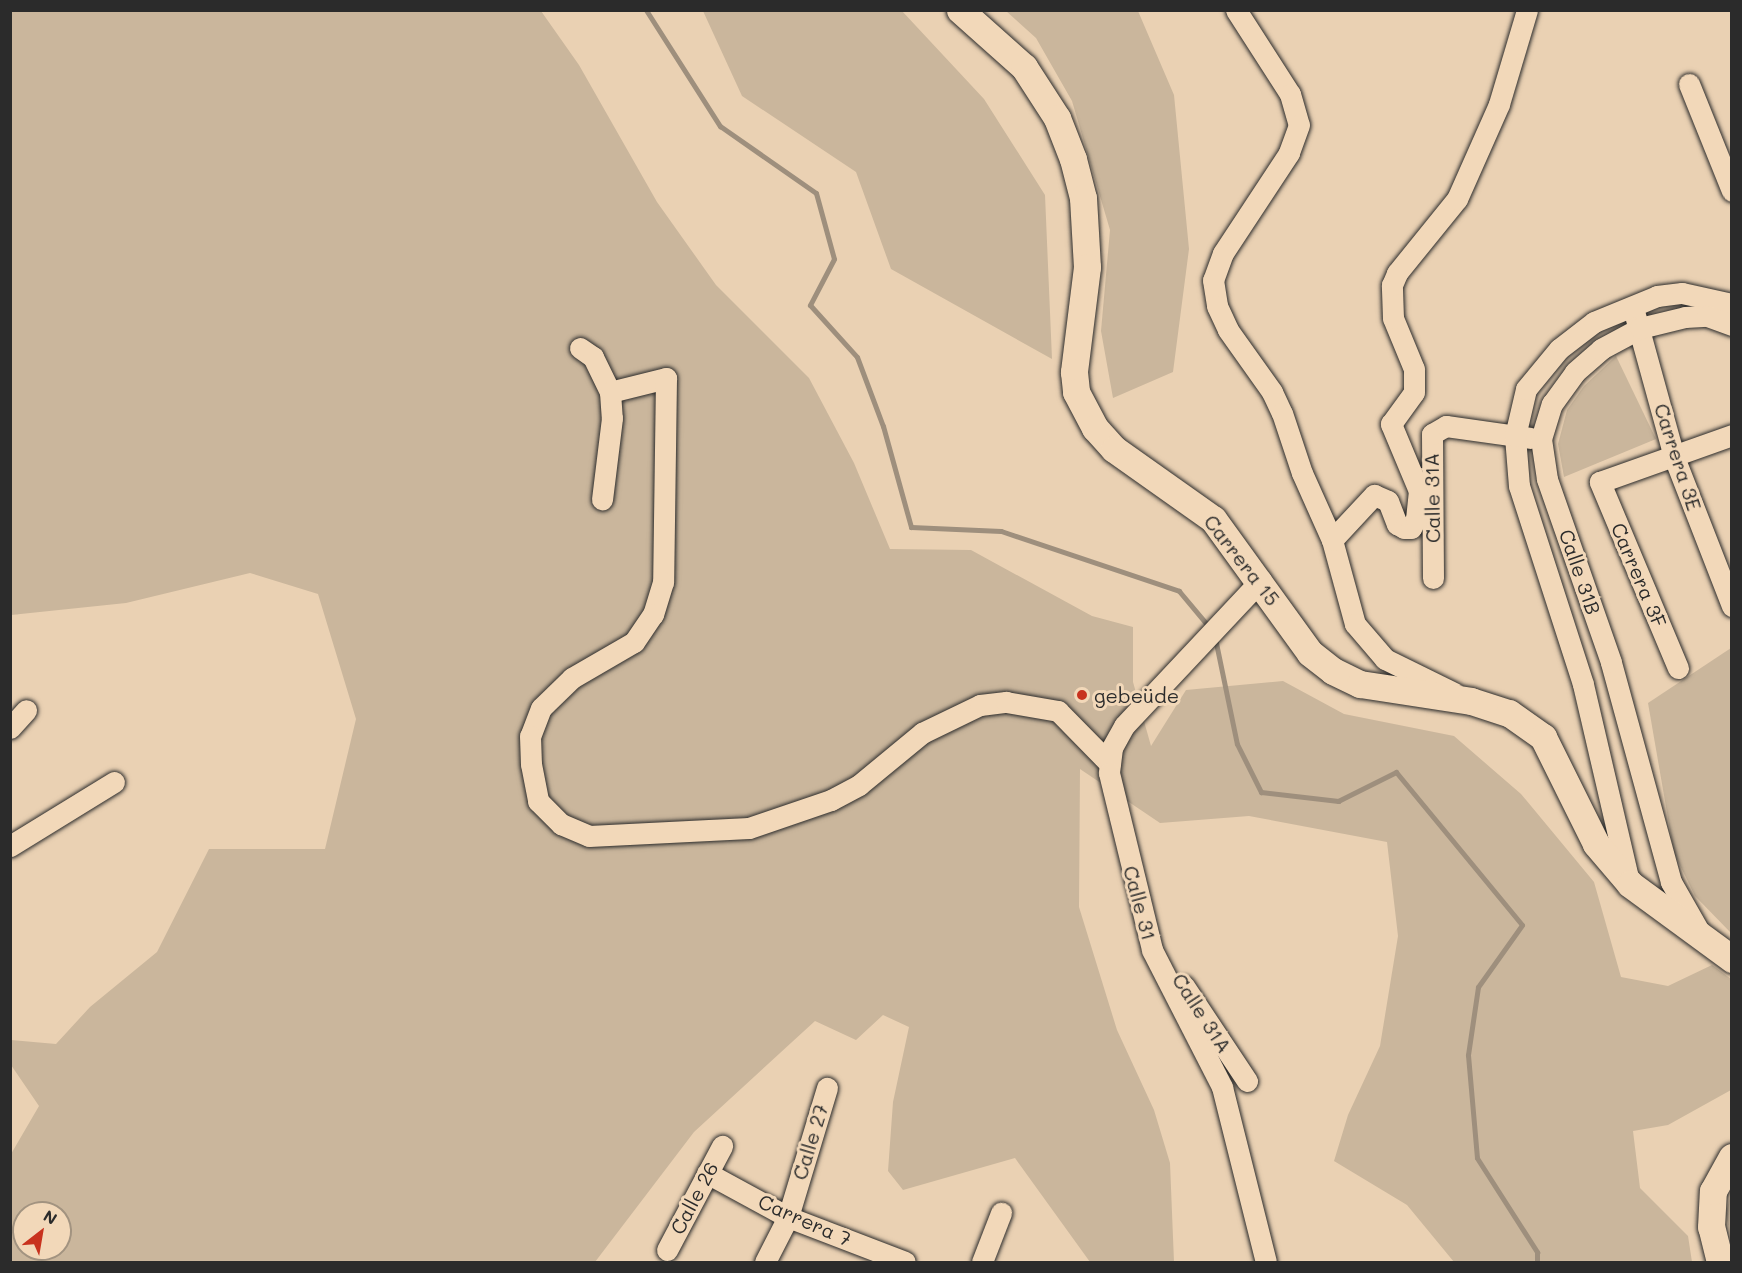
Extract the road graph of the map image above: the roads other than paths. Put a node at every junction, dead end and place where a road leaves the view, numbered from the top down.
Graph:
1 (960, 10) edge
2 (1236, 10) edge
3 (1527, 10) edge
4 (1689, 84) dead end
5 (1731, 191) edge
6 (1731, 304) edge
7 (1632, 306) junction
8 (1731, 325) edge
9 (1640, 328) junction
10 (580, 348) dead end
11 (610, 392) junction
12 (1731, 435) edge
13 (1515, 436) junction
14 (1541, 439) junction
15 (1674, 457) junction
16 (602, 499) dead end
17 (1332, 540) junction
18 (1433, 578) dead end
19 (1255, 586) junction
20 (1731, 606) edge
21 (1678, 668) dead end
22 (1471, 701) junction
23 (26, 710) dead end
24 (10, 728) edge
25 (1110, 764) junction
26 (114, 782) dead end
27 (10, 846) edge
28 (1630, 884) junction
29 (1704, 939) junction
30 (1152, 950) junction
31 (1731, 959) edge
32 (1247, 1081) dead end
33 (827, 1088) dead end
34 (722, 1146) dead end
35 (1731, 1157) edge
36 (707, 1173) junction
37 (1001, 1213) dead end
38 (788, 1217) junction
39 (667, 1250) dead end
40 (765, 1263) edge
41 (905, 1263) edge
42 (982, 1263) edge
43 (1266, 1263) edge
44 (1720, 1263) edge

1 - 19 main road, Carrera 15
2 - 17 street
3 - 17 street
4 - 5 street
6 - 7 street, Calle 31B
7 - 9 street, Carrera 3E
7 - 13 street, Calle 31B
8 - 9 street, Calle 31B
9 - 14 street, Calle 31B
9 - 15 street, Carrera 3E
10 - 11 street
11 - 16 street
11 - 25 street
12 - 15 street
13 - 14 street
13 - 18 street, Calle 31A
13 - 28 street, Calle 31B
14 - 29 street, Calle 31B
15 - 20 street, Carrera 3E
15 - 21 street, Carrera 3F
17 - 22 street
19 - 22 main road, Carrera 15
19 - 25 street, Calle 31
22 - 28 main road, Carrera 15
23 - 24 street
25 - 30 street, Calle 31
26 - 27 street
28 - 29 main road, Carrera 15
29 - 31 main road, Carrera 15
30 - 32 street, Calle 31A
30 - 43 street, Calle 31
33 - 38 street, Calle 27
34 - 36 street, Calle 26
35 - 44 main road
36 - 38 street, Carrera 7
36 - 39 street, Calle 26
37 - 42 street
38 - 40 street, Calle 27
38 - 41 street, Carrera 7

